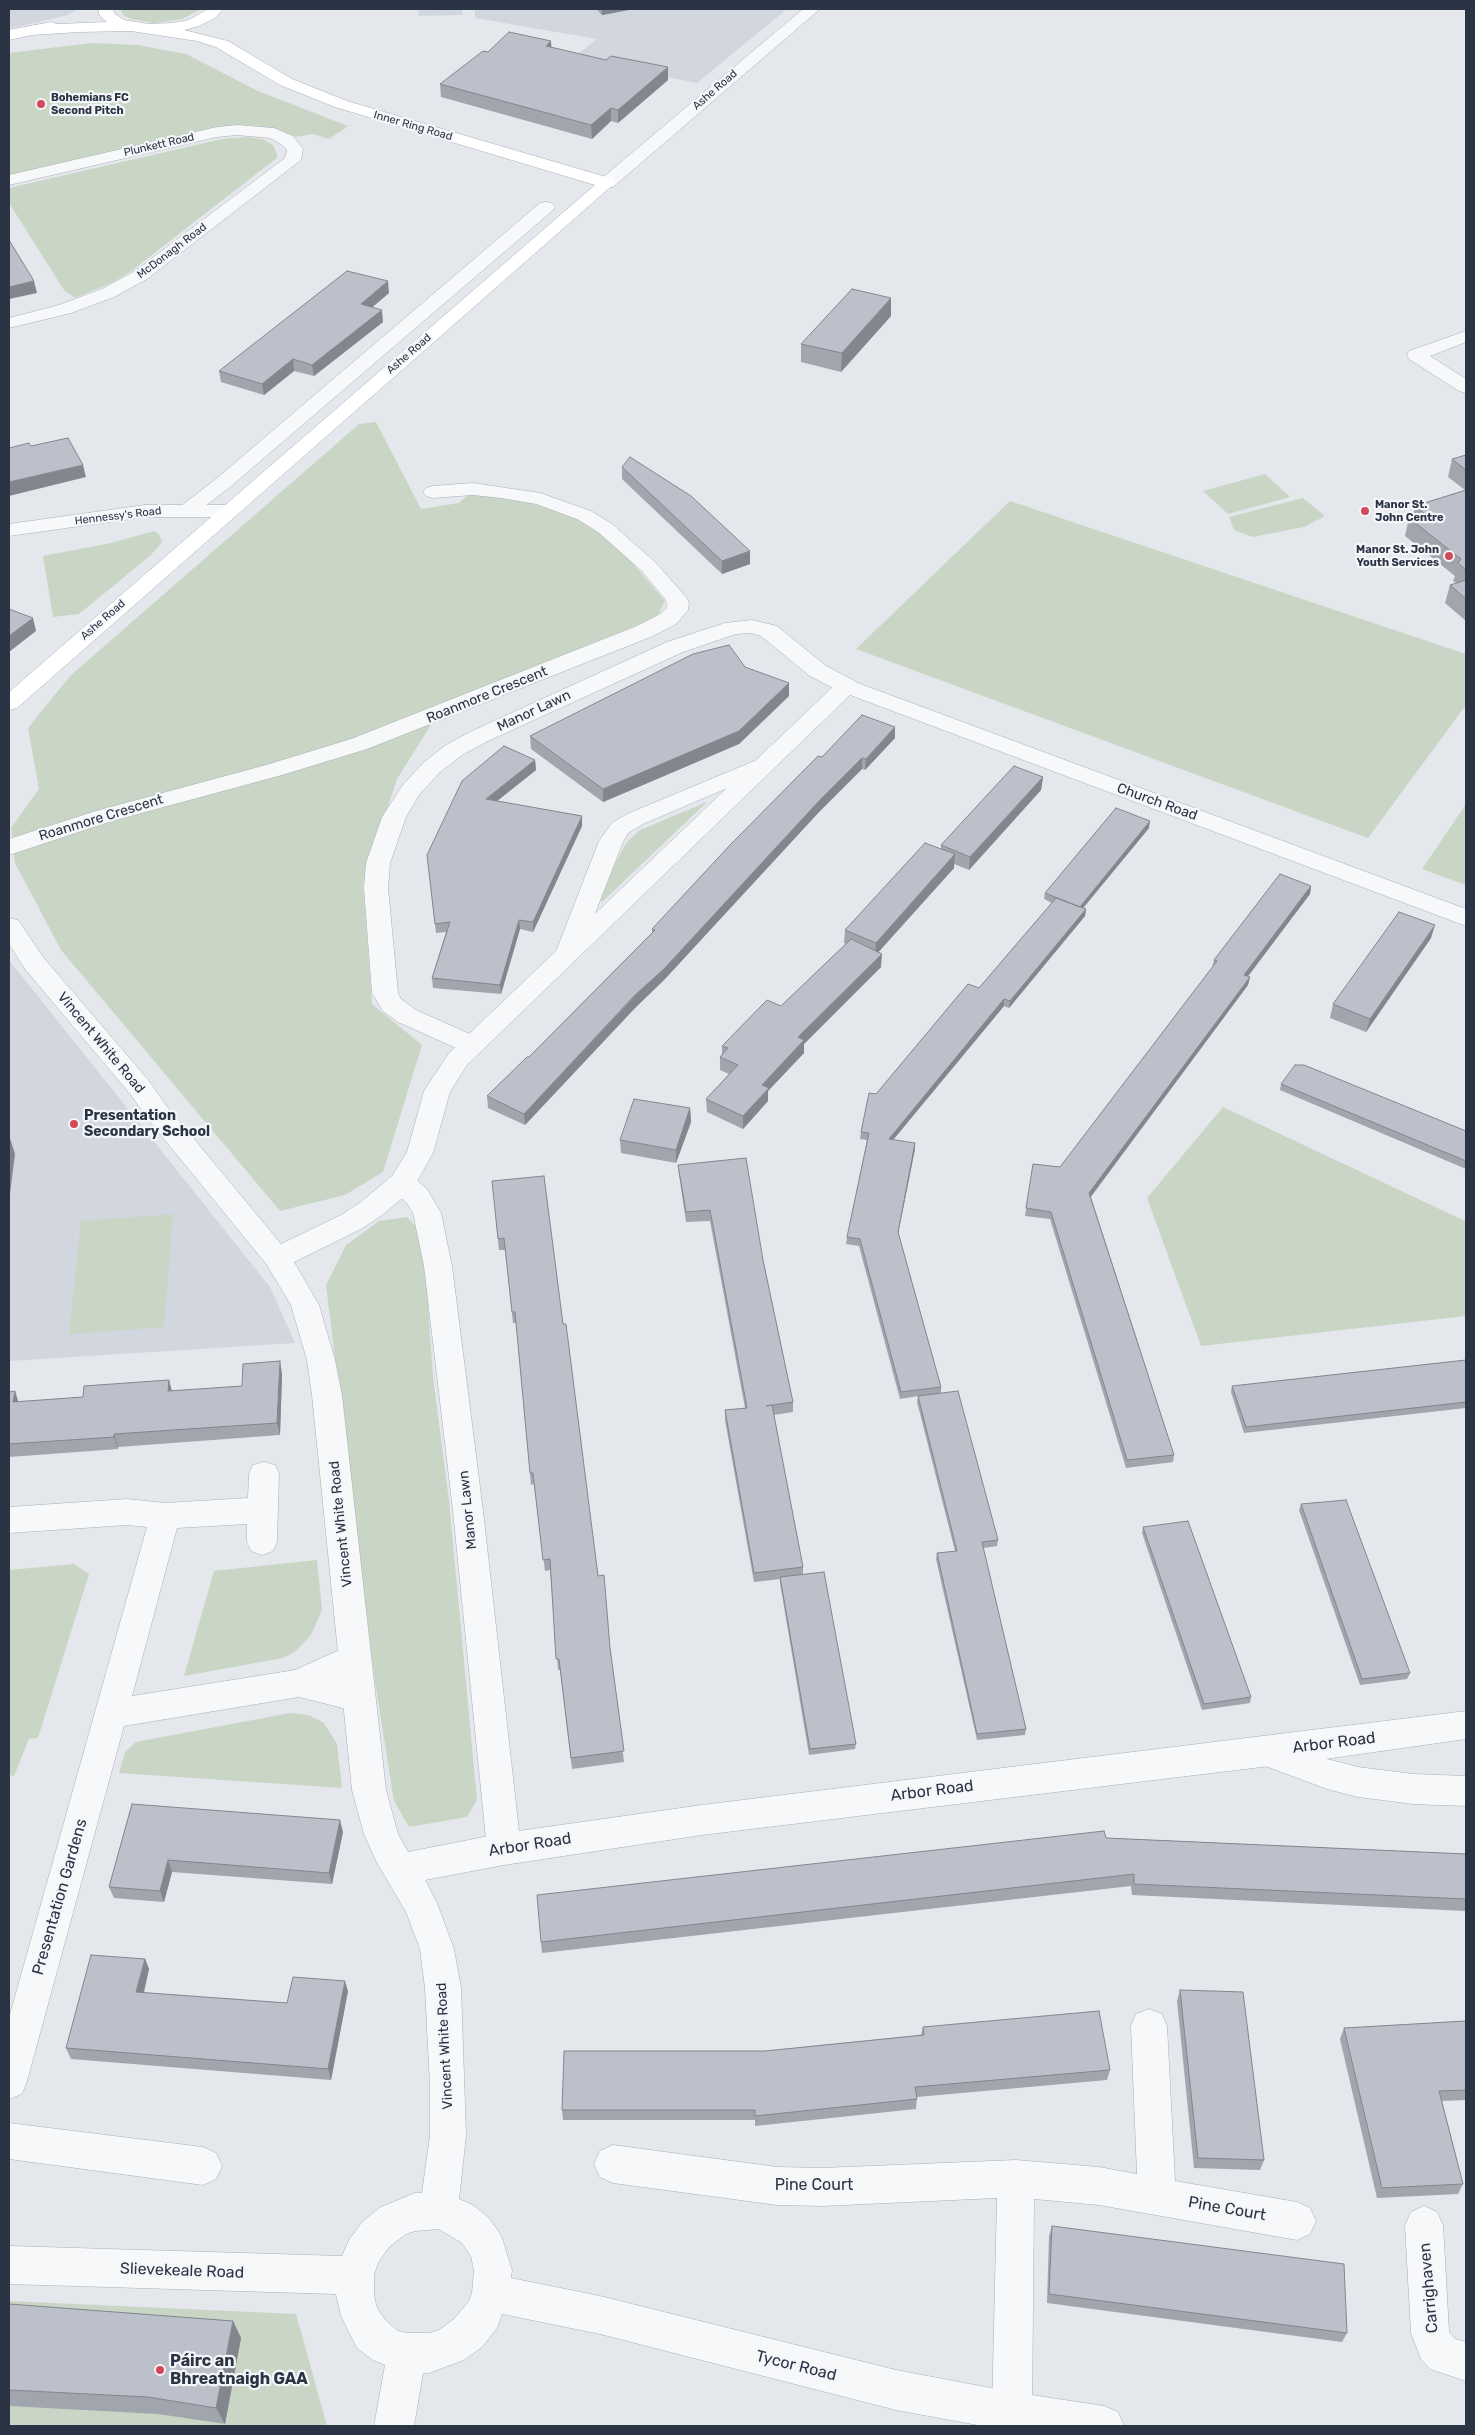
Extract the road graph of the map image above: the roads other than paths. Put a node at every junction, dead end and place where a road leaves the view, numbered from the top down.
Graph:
1 (99, 9) edge
2 (105, 9) edge
3 (812, 9) edge
4 (214, 11) edge
5 (143, 28) junction
6 (34, 31) junction
7 (9, 35) edge
8 (228, 47) junction
9 (292, 160) joint
10 (9, 180) edge
11 (607, 183) junction
12 (546, 207) dead end
13 (497, 249) junction
14 (524, 255) junction
15 (9, 323) edge
16 (399, 332) junction
17 (431, 334) junction
18 (1466, 336) edge
19 (1466, 388) edge
20 (433, 492) dead end
21 (188, 510) junction
22 (229, 511) junction
23 (9, 530) edge
24 (847, 686) junction
25 (9, 703) edge
26 (764, 764) junction
27 (9, 847) edge
28 (1466, 918) edge
29 (9, 926) edge
30 (567, 954) junction
31 (472, 1045) junction
32 (402, 1182) junction
33 (278, 1258) junction
34 (264, 1474) dead end
35 (263, 1510) junction
36 (165, 1516) junction
37 (9, 1520) edge
38 (262, 1542) dead end
39 (354, 1657) junction
40 (299, 1683) junction
41 (359, 1698) junction
42 (112, 1714) junction
43 (1466, 1726) edge
44 (1264, 1752) junction
45 (1466, 1791) edge
46 (504, 1849) junction
47 (399, 1869) junction
48 (1149, 2026) dead end
49 (9, 2081) edge
50 (9, 2141) edge
51 (613, 2164) dead end
52 (203, 2166) dead end
53 (1016, 2179) junction
54 (1157, 2196) junction
55 (439, 2210) junction
56 (1297, 2222) dead end
57 (1424, 2225) dead end
58 (9, 2265) edge
59 (355, 2275) junction
60 (491, 2293) junction
61 (407, 2353) junction
62 (1466, 2361) edge
63 (1012, 2412) junction
64 (394, 2426) edge
65 (1104, 2426) edge

1 - 6 main road
2 - 5 main road
3 - 11 street, Ashe Road
4 - 5 main road
4 - 8 main road, Inner Ring Road
5 - 6 main road
5 - 8 main road, Inner Ring Road
6 - 7 main road
8 - 11 main road, Inner Ring Road
9 - 10 street, Plunkett Road
9 - 15 street, McDonagh Road
11 - 14 main road, Ashe Road
12 - 13 street
13 - 14 street
13 - 16 street
14 - 17 main road, Ashe Road
16 - 17 street
16 - 21 street
17 - 22 main road, Ashe Road
18 - 19 street
20 - 27 street, Roanmore Crescent
21 - 22 street, Hennessy's Road
21 - 23 street, Hennessy's Road
22 - 25 main road, Ashe Road
24 - 26 street
24 - 28 street, Church Road
24 - 31 street, Manor Lawn
26 - 30 street
26 - 30 street
29 - 33 street, Vincent White Road
30 - 31 street
31 - 32 street
32 - 33 street
32 - 46 street, Manor Lawn
33 - 39 street, Vincent White Road
34 - 35 street
35 - 36 street
35 - 38 street
36 - 37 street
36 - 42 street, Presentation Gardens
39 - 40 street
39 - 41 street, Vincent White Road
40 - 41 street
40 - 42 street
41 - 47 street, Vincent White Road
42 - 49 street, Presentation Gardens
43 - 44 street, Arbor Road
44 - 45 street
44 - 46 street, Arbor Road
46 - 47 street, Arbor Road
47 - 55 street, Vincent White Road
48 - 54 street
50 - 52 street
51 - 53 street, Pine Court
53 - 54 street, Pine Court
53 - 63 street
54 - 56 street, Pine Court
55 - 59 street
55 - 60 street
57 - 62 street, Carrighaven
58 - 59 street, Slievekeale Road
59 - 61 street
60 - 61 street
60 - 63 street, Tycor Road
61 - 64 street
63 - 65 street, Tycor Road

